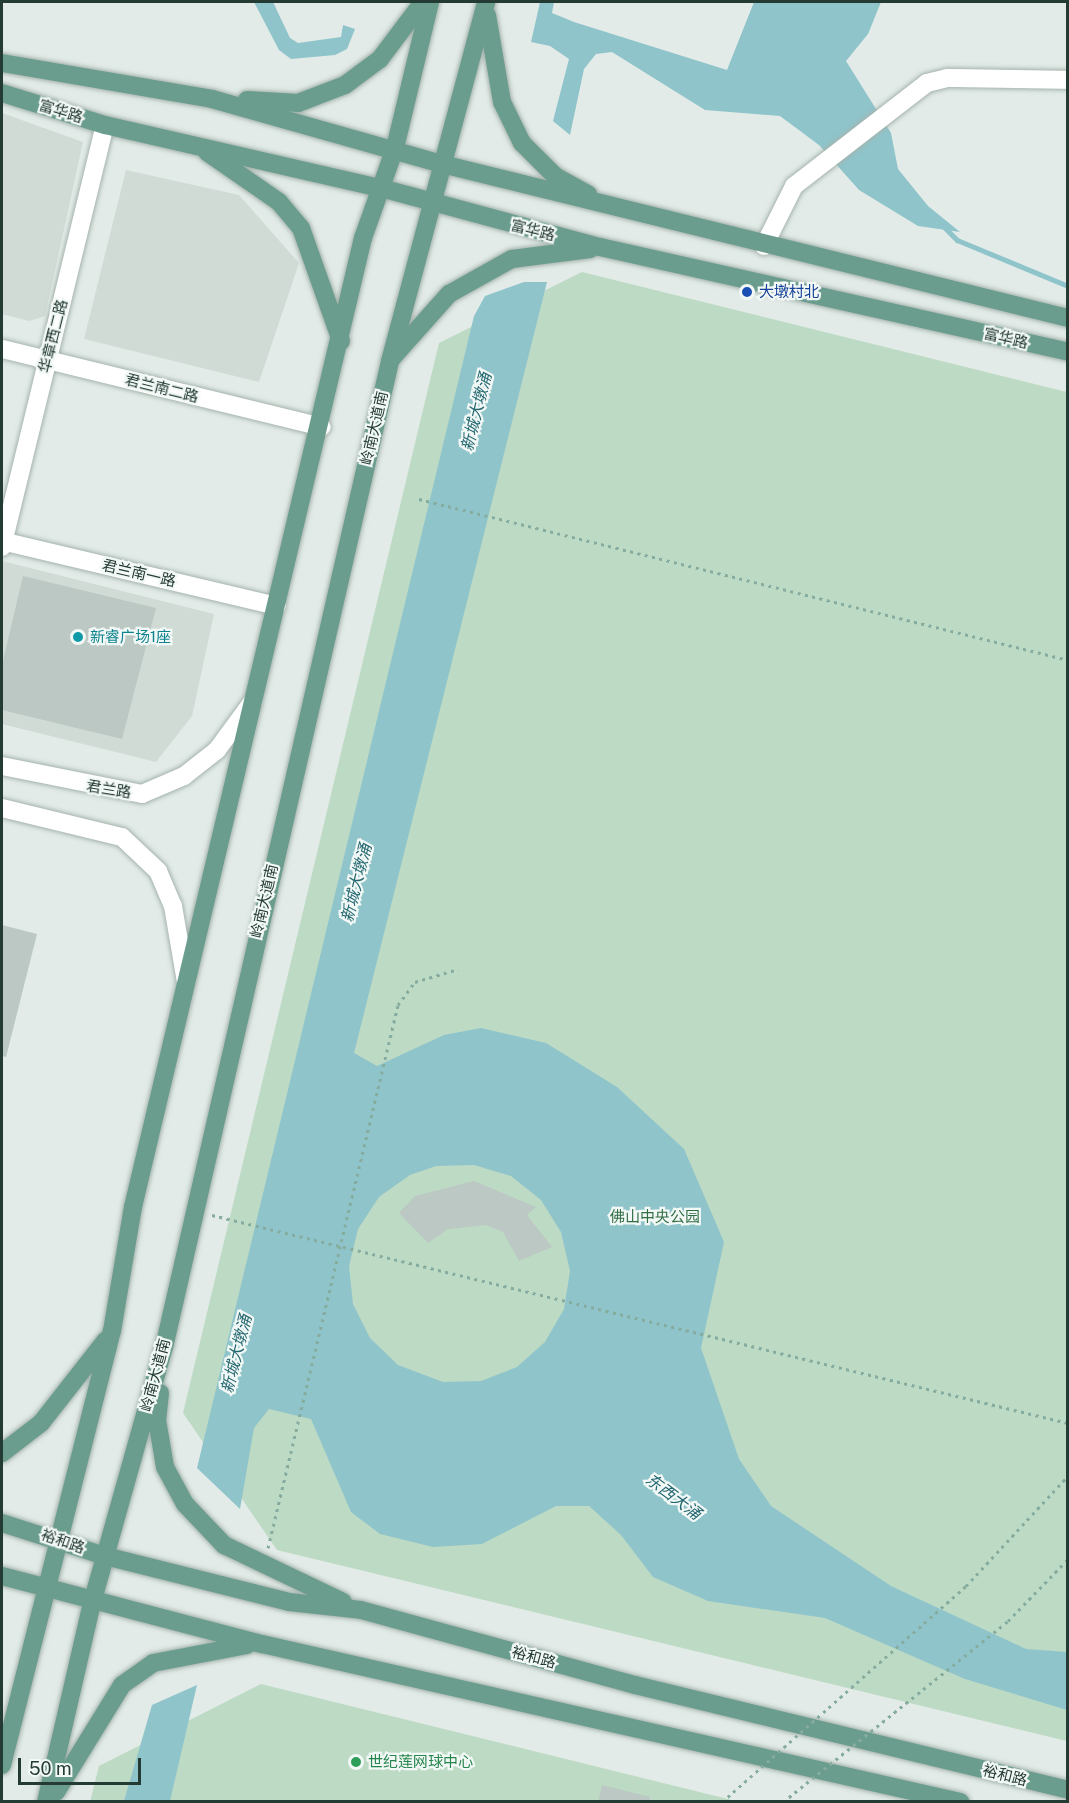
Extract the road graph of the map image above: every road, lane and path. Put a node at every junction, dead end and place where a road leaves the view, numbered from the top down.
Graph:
1 (423, 2) edge
2 (430, 2) edge
3 (486, 3) edge
4 (2, 63) edge
5 (1068, 80) edge
6 (2, 93) edge
7 (213, 99) junction
8 (105, 125) junction
9 (198, 146) junction
10 (396, 148) junction
11 (446, 165) junction
12 (381, 188) junction
13 (432, 205) junction
14 (614, 208) junction
15 (764, 246) junction
16 (600, 247) junction
17 (1068, 318) edge
18 (341, 343) junction
19 (2, 349) edge
20 (1068, 352) edge
21 (47, 360) junction
22 (390, 361) junction
23 (322, 427) junction
24 (419, 500) dead end
25 (2, 543) edge
26 (276, 606) junction
27 (1068, 660) edge
28 (253, 701) junction
29 (2, 766) edge
30 (2, 807) edge
31 (458, 969) dead end
32 (187, 984) junction
33 (192, 1210) junction
34 (339, 1248) junction
35 (112, 1331) junction
36 (165, 1343) junction
37 (1068, 1423) edge
38 (2, 1453) edge
39 (1068, 1476) edge
40 (2, 1522) edge
41 (58, 1537) junction
42 (105, 1556) junction
43 (1068, 1559) edge
44 (264, 1568) junction
45 (2, 1576) edge
46 (46, 1587) junction
47 (92, 1602) junction
48 (361, 1610) junction
49 (262, 1644) junction
50 (2, 1765) edge
51 (1068, 1790) edge
52 (48, 1802) edge
53 (722, 1802) edge
54 (783, 1802) edge
55 (960, 1802) edge

1 - 7 main road
2 - 10 main road
3 - 11 main road, 岭南大道南
3 - 14 main road
4 - 7 main road
5 - 15 street
6 - 8 main road, 富华路
7 - 10 main road
8 - 9 main road, 富华路
8 - 21 street, 华章西二路
9 - 12 main road, 富华路
9 - 18 main road
10 - 11 main road
10 - 12 main road
11 - 13 main road, 岭南大道南
11 - 14 main road
12 - 13 main road, 富华路
12 - 18 main road
13 - 16 main road, 富华路
13 - 22 main road, 岭南大道南
14 - 15 main road
15 - 17 main road
16 - 20 main road, 富华路
16 - 22 main road
18 - 23 main road
19 - 21 street, 君兰南二路
21 - 23 street, 君兰南二路
21 - 25 street, 华章西二路
22 - 33 main road, 岭南大道南
23 - 26 main road
24 - 27 path
25 - 26 street, 君兰南一路
26 - 28 main road
28 - 29 street, 君兰路
28 - 32 main road
30 - 32 street
31 - 34 path
32 - 35 main road
33 - 34 path
33 - 36 main road, 岭南大道南
34 - 37 path
34 - 44 path
35 - 38 main road
35 - 41 main road
36 - 42 main road, 岭南大道南
36 - 44 main road
39 - 53 path, bridge
40 - 41 main road, 裕和路
41 - 42 main road, 裕和路
41 - 46 main road
42 - 47 main road, 岭南大道南
42 - 48 main road, 裕和路
43 - 54 path, bridge
44 - 48 main road
45 - 46 main road
46 - 47 main road
46 - 50 main road
47 - 49 main road
47 - 52 main road, 岭南大道南
48 - 51 main road, 裕和路
49 - 52 main road
49 - 55 main road

